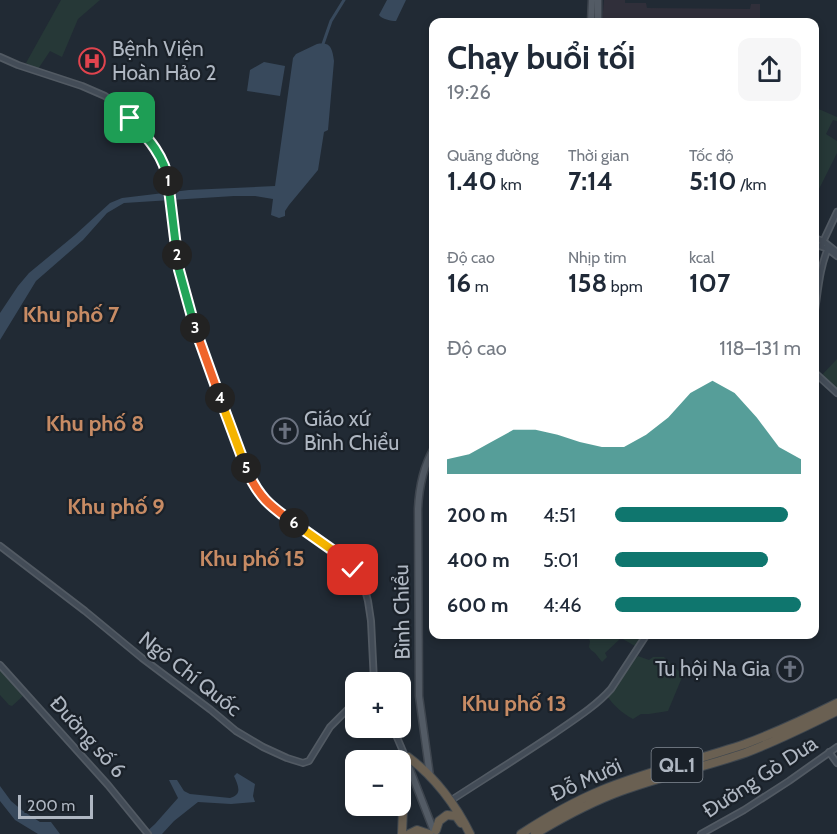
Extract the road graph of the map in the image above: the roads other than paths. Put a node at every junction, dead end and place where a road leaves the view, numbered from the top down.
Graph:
1 (592, 0) edge
2 (598, 0) edge
3 (591, 18) edge
4 (598, 18) edge
5 (0, 57) edge
6 (837, 212) edge
7 (819, 242) edge
8 (822, 244) junction
9 (829, 248) junction
10 (837, 254) edge
11 (819, 279) edge
12 (819, 377) edge
13 (837, 393) edge
14 (429, 457) edge
15 (0, 546) edge
16 (644, 639) edge
17 (0, 665) edge
18 (374, 672) edge
19 (837, 704) edge
20 (345, 712) edge
21 (837, 712) edge
22 (397, 738) edge
23 (837, 747) edge
24 (829, 752) junction
25 (837, 763) edge
26 (413, 764) junction
27 (633, 780) junction
28 (450, 801) junction
29 (459, 818) junction
30 (147, 832) edge
31 (435, 833) edge
32 (403, 834) edge
33 (409, 834) edge
34 (468, 834) edge
35 (521, 834) edge
36 (526, 834) edge
37 (535, 834) edge
38 (540, 834) edge
39 (701, 834) edge

1 - 3 main road
2 - 4 main road
5 - 18 main road
6 - 8 main road
7 - 8 main road
8 - 9 main road
9 - 10 main road
9 - 11 main road
12 - 13 main road
14 - 26 main road, Bình Chiểu
15 - 20 main road, Ngô Chí Quốc
16 - 28 main road
17 - 30 main road, Đường số 6
19 - 27 highway, Đỗ Mười / QL.1
21 - 37 highway, Đỗ Mười / QL.1
21 - 38 highway, Đỗ Mười / QL.1
22 - 26 main road
23 - 24 main road, Đường Gò Dưa
24 - 25 main road
24 - 39 main road, Đường Gò Dưa
26 - 28 highway
26 - 31 main road, Bình Chiểu
26 - 32 highway
27 - 35 highway, Đỗ Mười / QL.1
27 - 36 highway, Đỗ Mười / QL.1
28 - 29 highway
28 - 34 highway
29 - 31 highway
29 - 34 highway
31 - 33 highway

